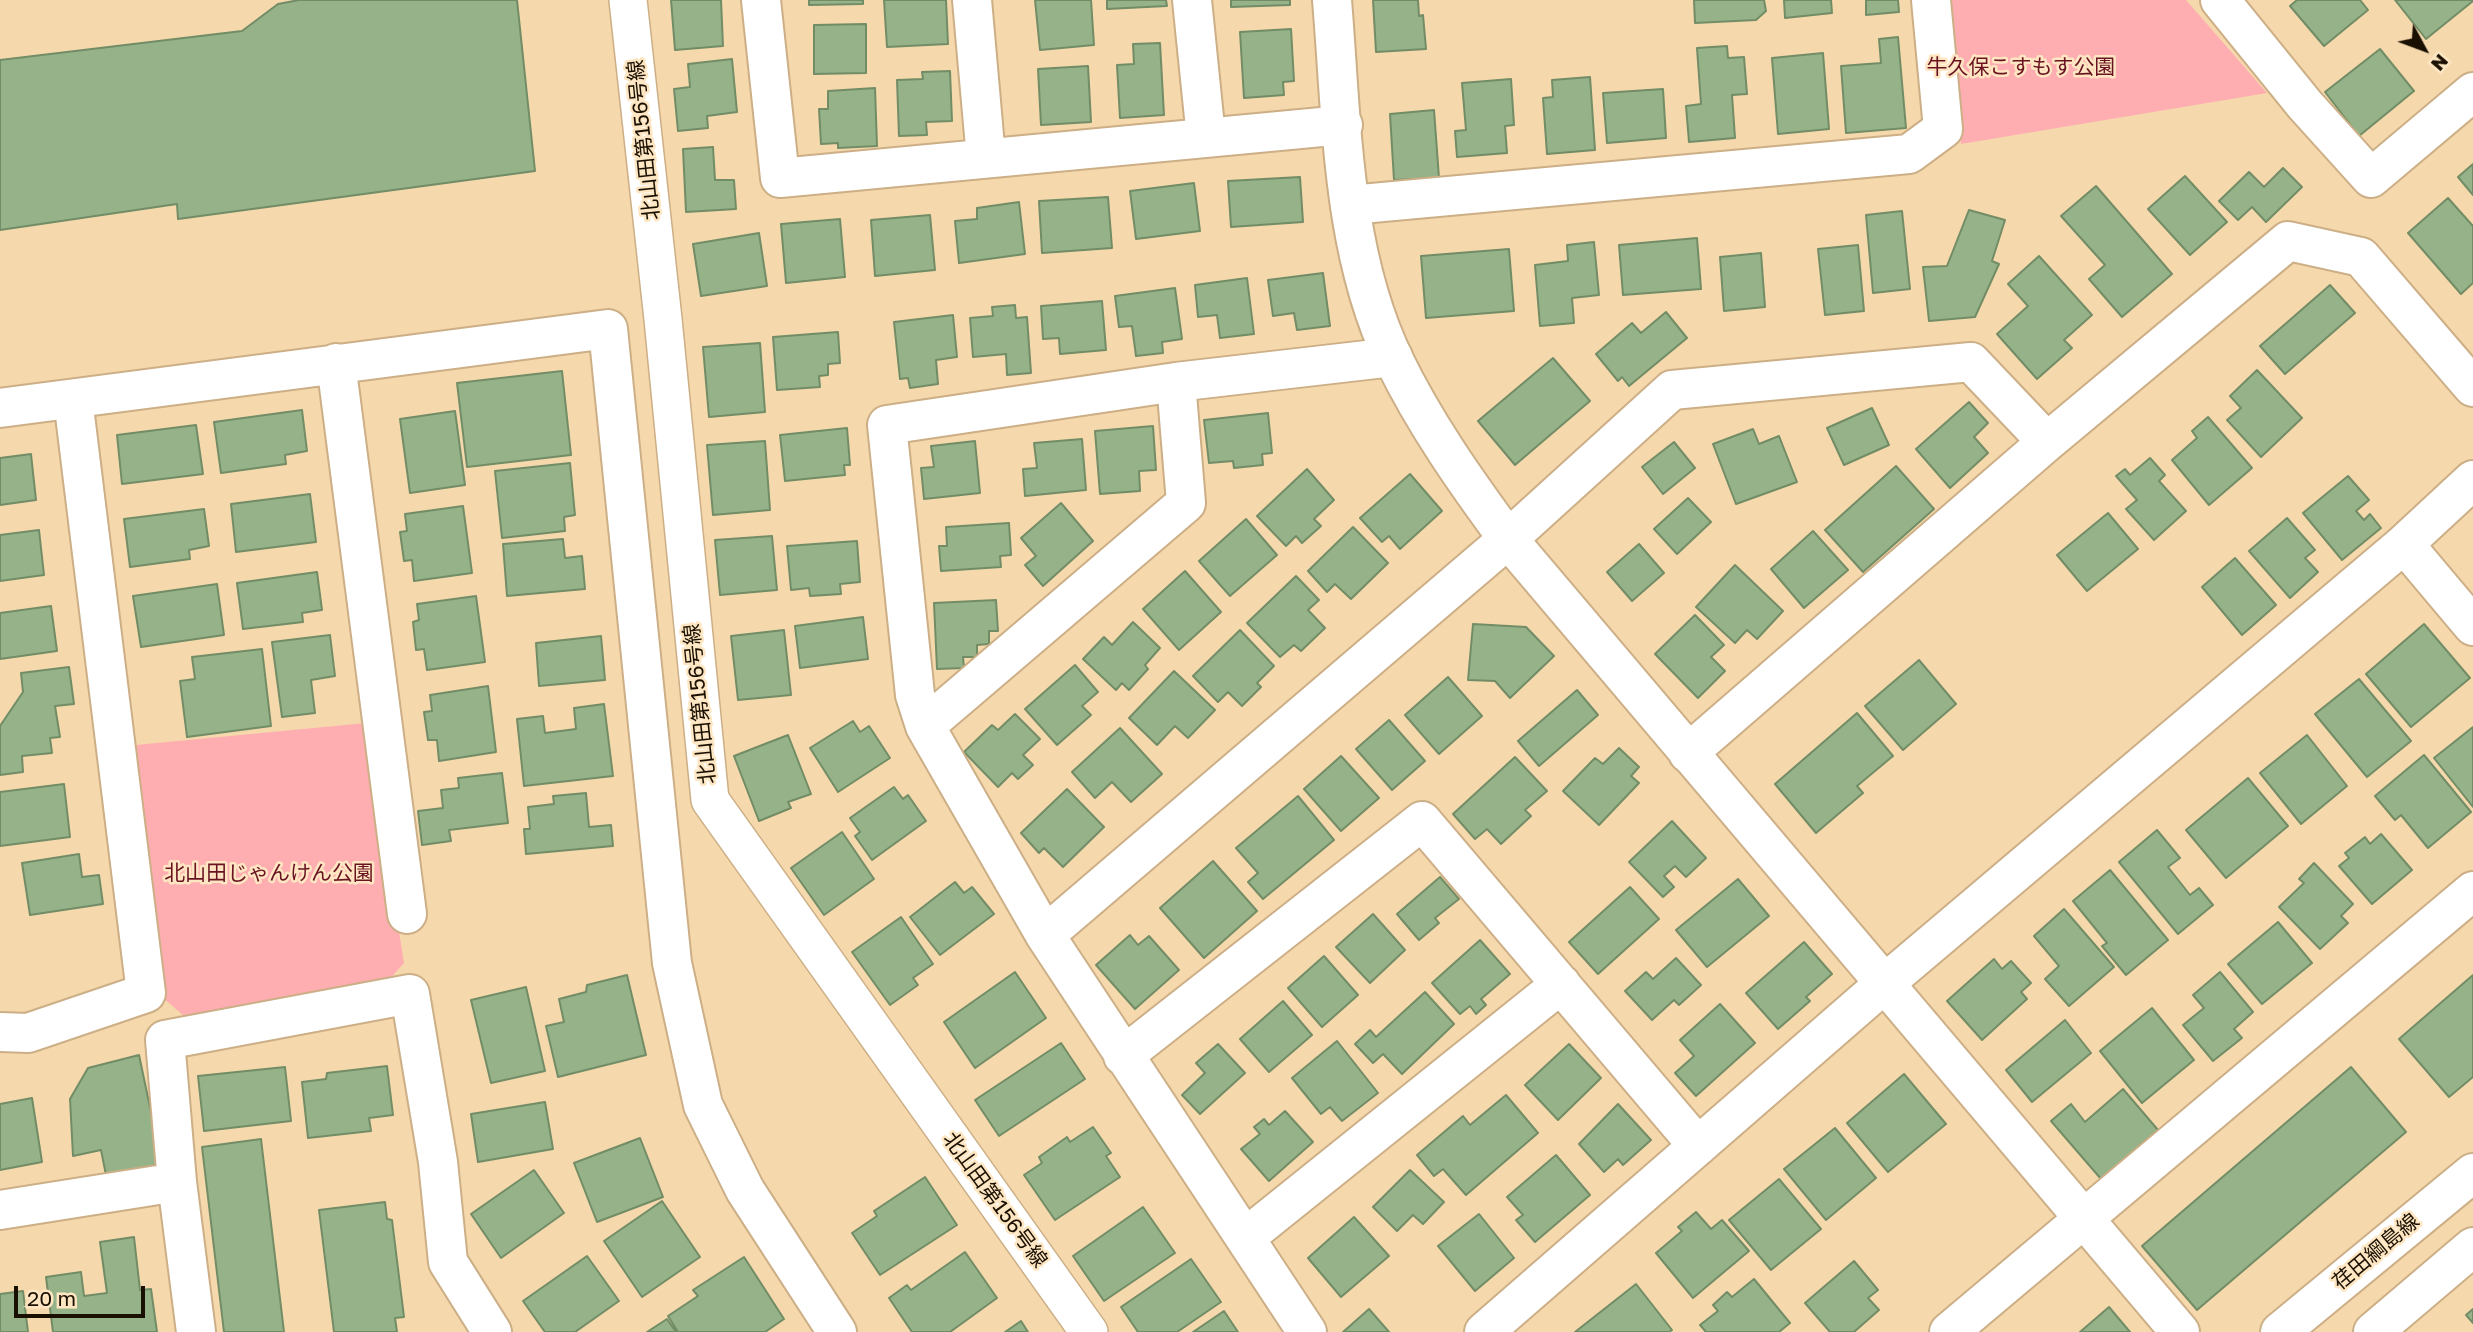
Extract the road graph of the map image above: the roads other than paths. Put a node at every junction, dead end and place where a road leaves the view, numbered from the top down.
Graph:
1 (628, 0) edge
2 (761, 0) edge
3 (972, 0) edge
4 (1192, 0) edge
5 (1332, 0) edge
6 (1931, 0) edge
7 (2220, 0) edge
8 (2473, 92) edge
9 (1343, 125) junction
10 (1206, 137) junction
11 (986, 158) junction
12 (1350, 205) junction
13 (1393, 357) junction
14 (336, 363) junction
15 (1176, 382) junction
16 (2473, 387) edge
17 (73, 399) junction
18 (0, 408) edge
19 (2047, 442) junction
20 (2473, 480) edge
21 (1508, 539) junction
22 (2404, 544) junction
23 (2473, 626) edge
24 (925, 726) junction
25 (1688, 753) junction
26 (2473, 891) edge
27 (407, 914) dead end
28 (1045, 935) junction
29 (1560, 984) junction
30 (1884, 984) junction
31 (0, 1032) edge
32 (1123, 1056) junction
33 (1698, 1146) junction
34 (2473, 1172) edge
35 (177, 1182) junction
36 (0, 1210) edge
37 (2084, 1217) junction
38 (1246, 1237) junction
39 (2473, 1247) edge
40 (197, 1332) edge
41 (492, 1332) edge
42 (837, 1332) edge
43 (1088, 1332) edge
44 (1307, 1332) edge
45 (1484, 1332) edge
46 (1949, 1332) edge
47 (2180, 1332) edge
48 (2280, 1332) edge
49 (2373, 1332) edge

1 - 43 street, 北山田第156号線
2 - 11 street
3 - 11 street
4 - 10 street
5 - 9 street
6 - 12 street
7 - 8 street
9 - 10 street
9 - 12 street
10 - 11 street
12 - 13 street
13 - 15 street
13 - 21 street
14 - 17 street
14 - 27 street
14 - 42 street
15 - 24 street
15 - 24 street
16 - 19 street
17 - 18 street
17 - 31 street
19 - 21 street
19 - 25 street
20 - 22 street
21 - 25 street
21 - 28 street
22 - 23 street
22 - 30 street
24 - 28 street
25 - 30 street
26 - 37 street
28 - 32 street
29 - 32 street
29 - 33 street
29 - 38 street
30 - 33 street
30 - 37 street
32 - 38 street
33 - 45 street
34 - 48 street, 荏田綱島線
35 - 36 street
35 - 40 street
35 - 41 street
37 - 46 street
37 - 47 street
38 - 44 street
39 - 49 street

